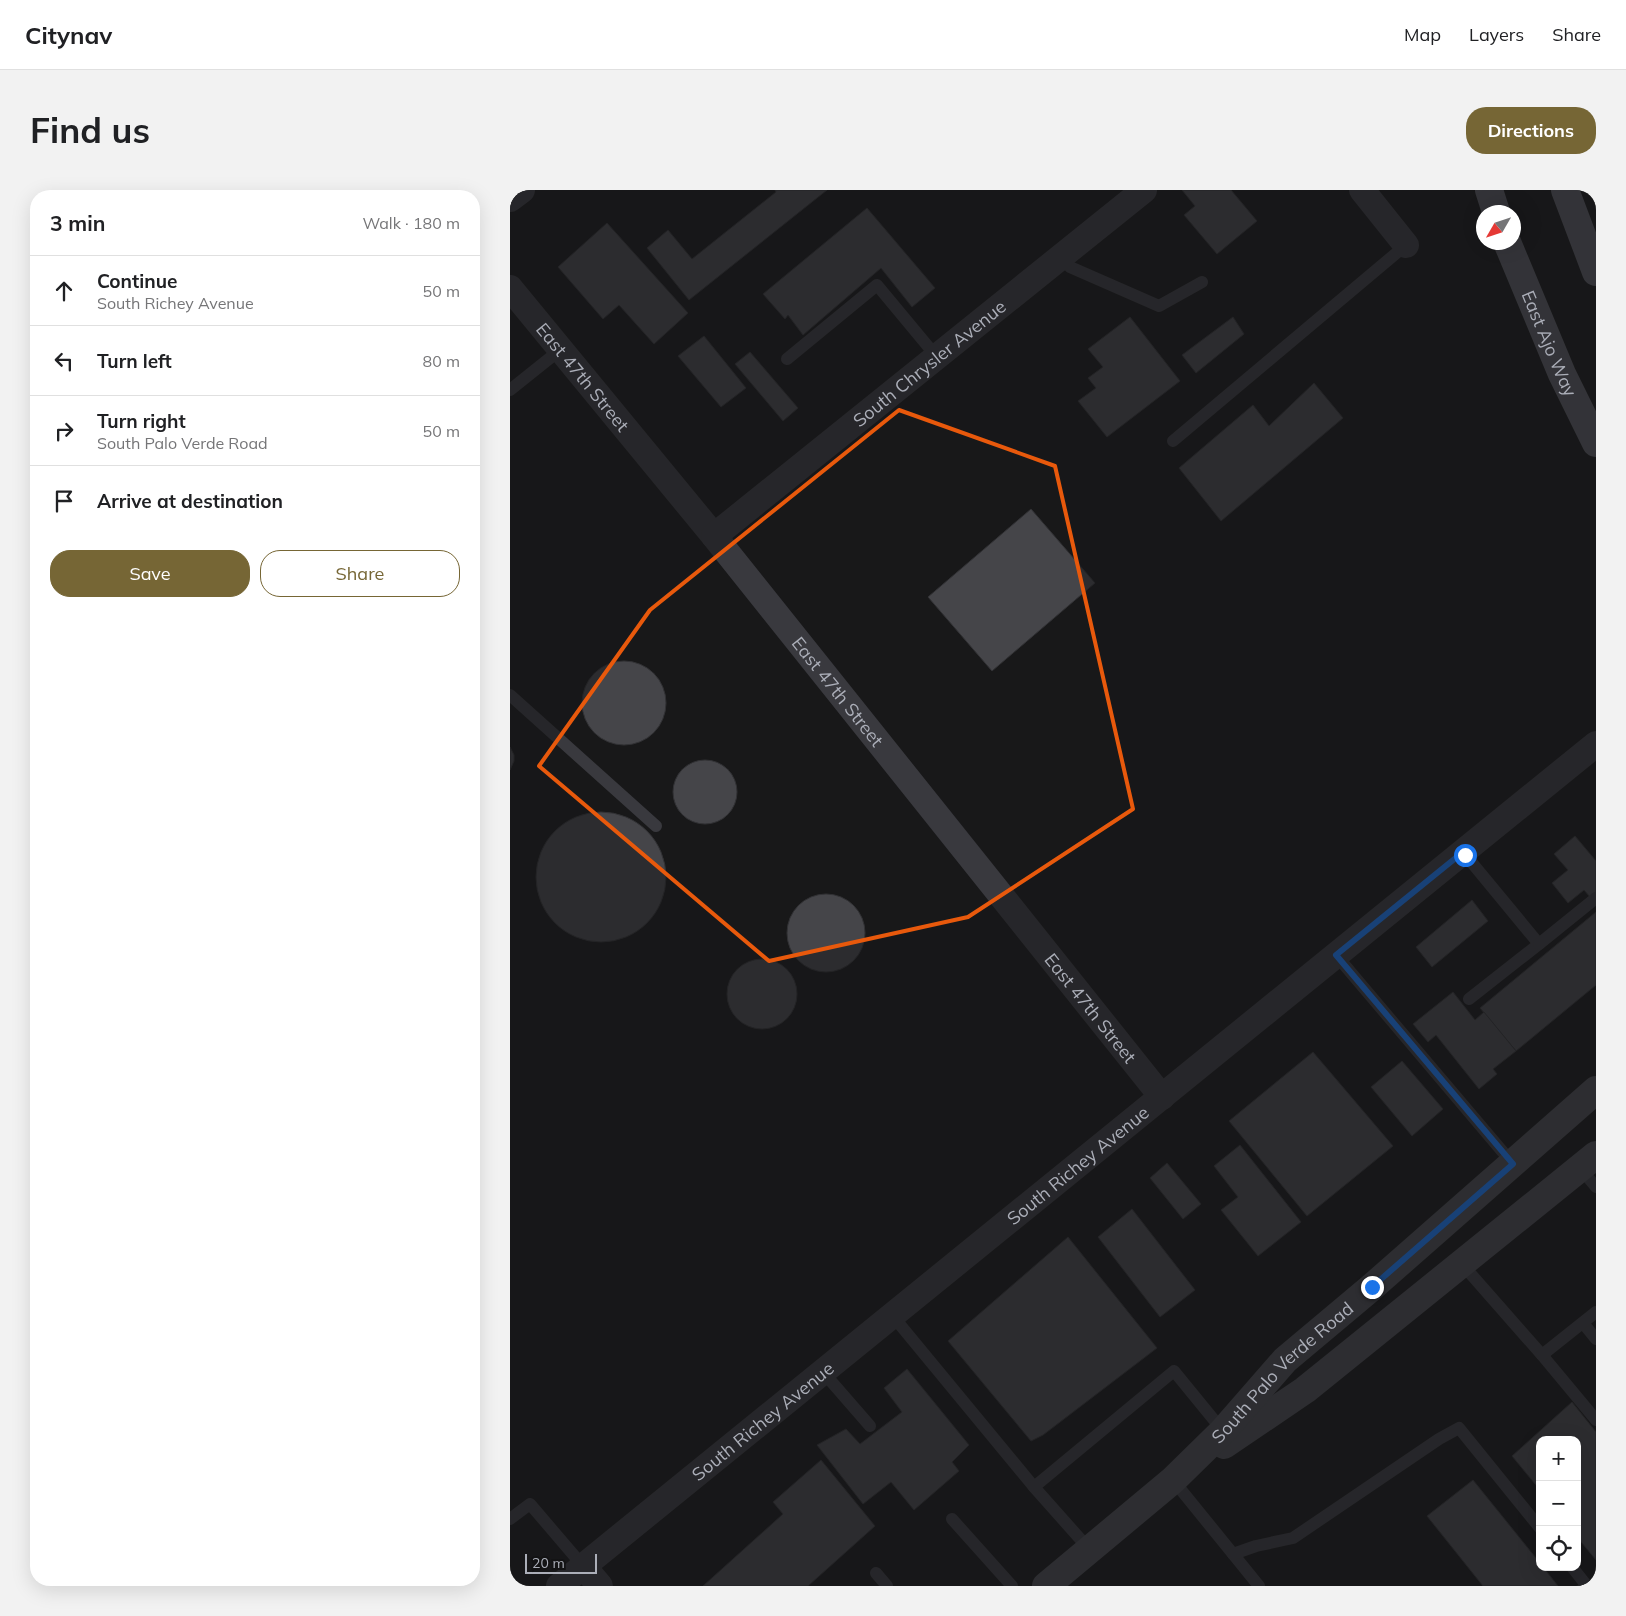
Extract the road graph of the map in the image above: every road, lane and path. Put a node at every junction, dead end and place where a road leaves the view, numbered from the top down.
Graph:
1 (522, 190) edge
2 (1144, 190) edge
3 (1362, 190) edge
4 (1489, 190) edge
5 (1565, 190) edge
6 (510, 199) edge
7 (1494, 205) edge
8 (1406, 246) joint
9 (1510, 250) edge
10 (1061, 256) junction
11 (1596, 272) edge
12 (1202, 282) dead end
13 (510, 288) edge
14 (560, 350) junction
15 (936, 356) junction
16 (787, 359) dead end
17 (510, 390) edge
18 (1173, 441) dead end
19 (1596, 443) edge
20 (714, 536) junction
21 (510, 695) edge
22 (1596, 744) edge
23 (656, 826) dead end
24 (1463, 852) junction
25 (1596, 898) edge
26 (1539, 944) junction
27 (1336, 955) junction
28 (1469, 999) dead end
29 (1596, 1090) edge
30 (1162, 1097) junction
31 (1513, 1164) junction
32 (1591, 1170) edge
33 (1462, 1264) junction
34 (1596, 1312) edge
35 (892, 1315) junction
36 (1583, 1322) junction
37 (1596, 1339) edge
38 (1542, 1354) junction
39 (822, 1372) junction
40 (1596, 1420) edge
41 (870, 1426) dead end
42 (1223, 1431) junction
43 (1173, 1480) junction
44 (1034, 1487) junction
45 (510, 1519) edge
46 (952, 1519) dead end
47 (1538, 1526) edge
48 (1090, 1550) junction
49 (1233, 1554) junction
50 (583, 1566) junction
51 (1575, 1571) edge
52 (876, 1573) dead end
53 (558, 1586) edge
54 (600, 1586) edge
55 (887, 1586) edge
56 (1012, 1586) edge
57 (1046, 1586) edge
58 (1259, 1586) edge
59 (1587, 1586) edge

1 - 6 street
2 - 10 street, South Chrysler Avenue
3 - 8 street
4 - 7 main road
5 - 11 main road
8 - 18 lane
9 - 19 main road, East Ajo Way
10 - 12 lane
10 - 15 street, South Chrysler Avenue
13 - 14 street, East 47th Street
14 - 17 lane
14 - 20 street, East 47th Street
15 - 16 lane
15 - 20 street, South Chrysler Avenue
20 - 30 street, East 47th Street
21 - 23 lane
22 - 24 street, South Richey Avenue
24 - 26 lane
24 - 27 street, South Richey Avenue
25 - 26 lane
26 - 28 lane
27 - 30 street, South Richey Avenue
27 - 31 lane
29 - 31 main road, South Palo Verde Road
30 - 35 street, South Richey Avenue
31 - 42 main road, South Palo Verde Road
32 - 33 main road, South Palo Verde Road
33 - 38 lane
33 - 43 main road, South Palo Verde Road
34 - 36 lane
35 - 39 street, South Richey Avenue
35 - 44 lane
36 - 37 lane
36 - 38 lane
38 - 40 lane
39 - 41 lane
39 - 50 street, South Richey Avenue
42 - 43 main road, South Palo Verde Road
42 - 44 lane
43 - 48 main road, South Palo Verde Road
43 - 49 lane
44 - 48 lane
45 - 50 lane
46 - 56 lane
47 - 49 lane
48 - 57 main road, South Palo Verde Road
49 - 58 lane
50 - 53 street, South Richey Avenue
50 - 54 street
51 - 59 lane
52 - 55 lane

